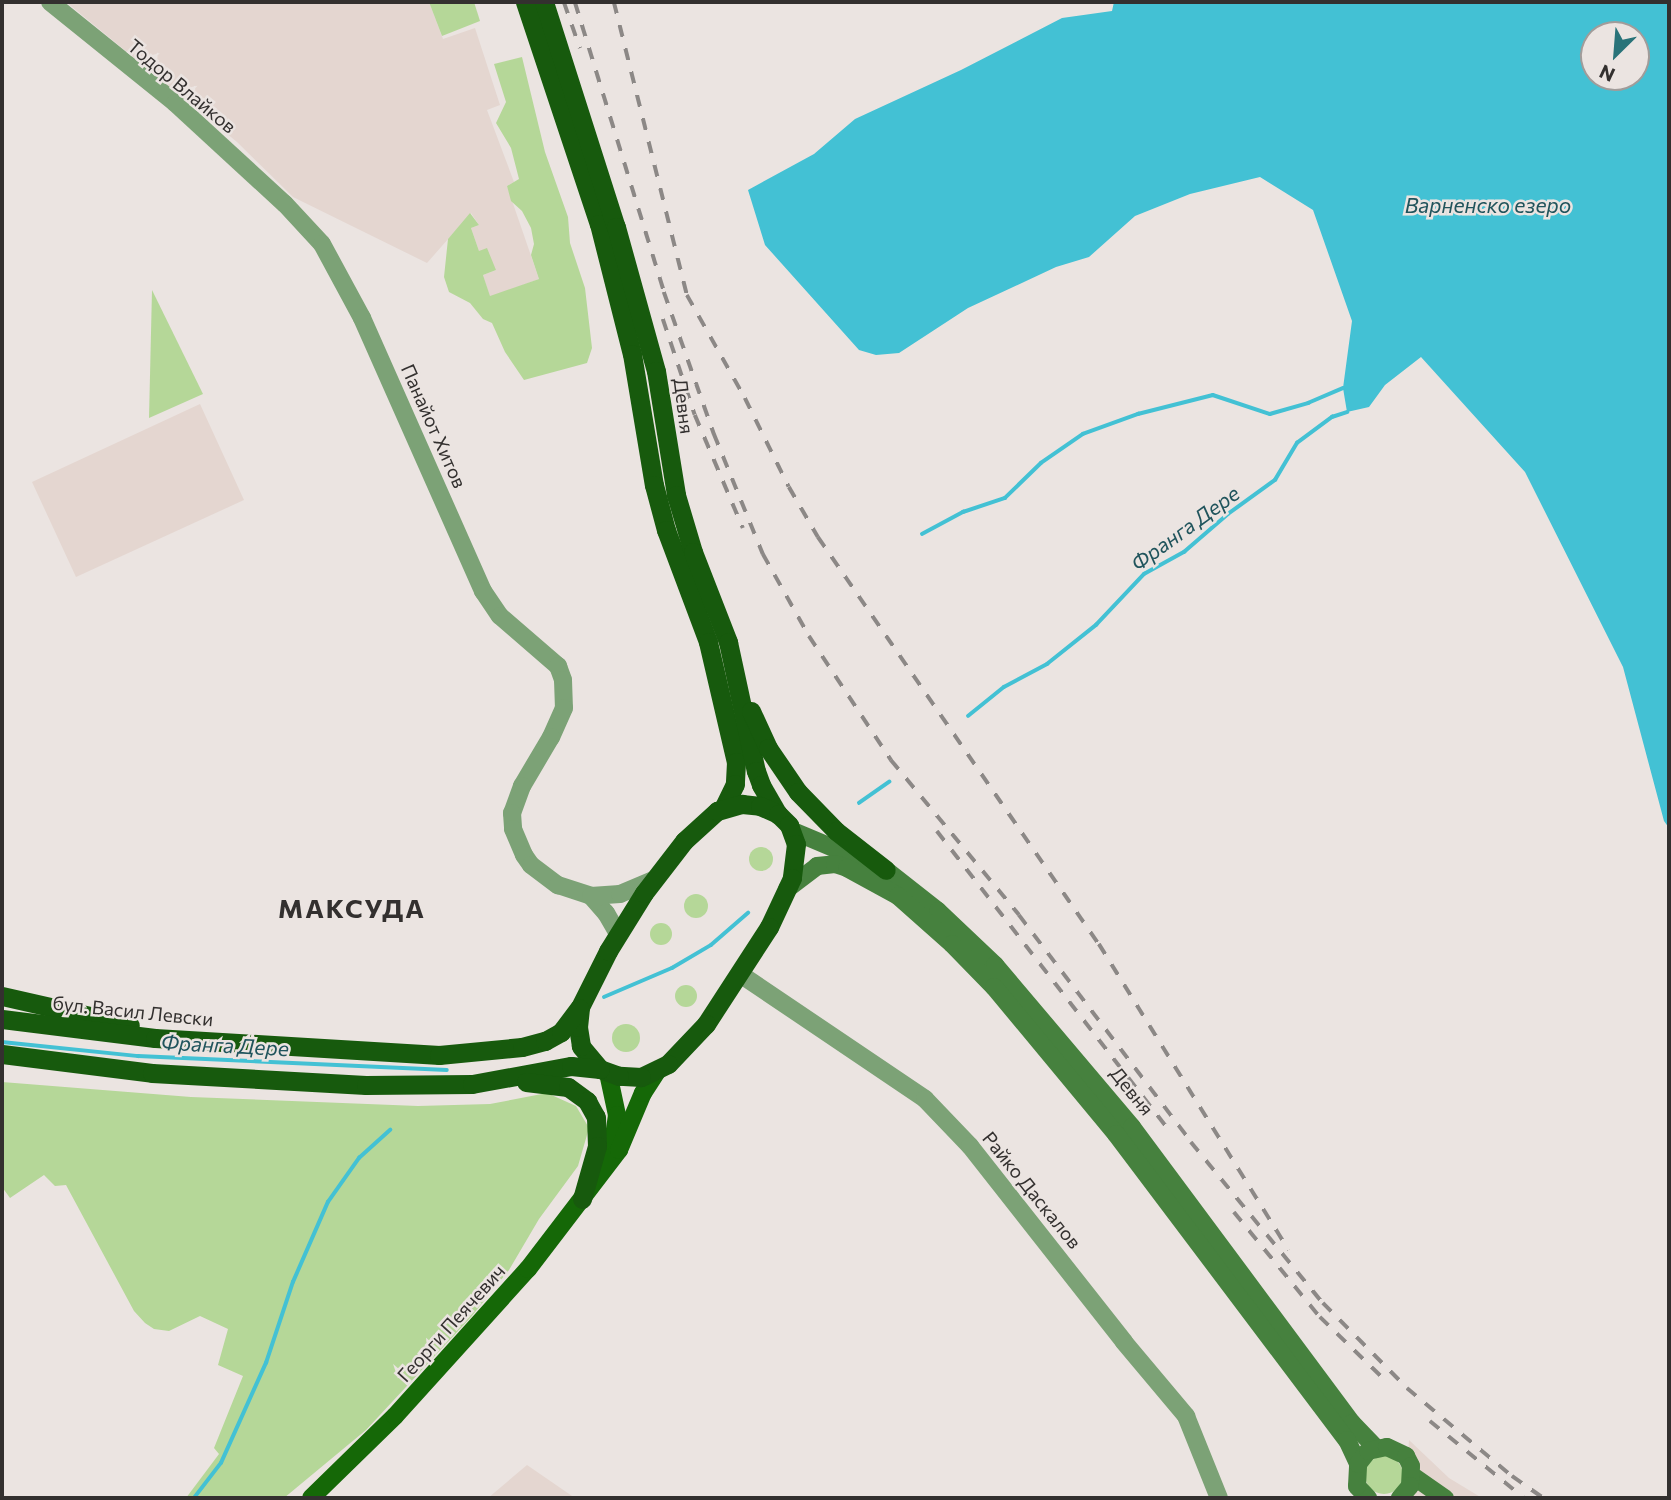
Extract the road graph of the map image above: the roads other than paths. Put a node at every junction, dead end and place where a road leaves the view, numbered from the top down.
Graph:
1 (50, 2) edge
2 (525, 2) edge
3 (544, 2) edge
4 (285, 204) joint
5 (734, 665) junction
6 (724, 807) junction
7 (778, 814) junction
8 (793, 831) junction
9 (886, 870) junction
10 (653, 880) junction
11 (787, 889) junction
12 (591, 896) junction
13 (618, 934) junction
14 (740, 974) junction
15 (2, 996) edge
16 (580, 1007) junction
17 (2, 1019) edge
18 (203, 1041) junction
19 (7, 1055) edge
20 (658, 1070) junction
21 (604, 1071) junction
22 (483, 1082) junction
23 (609, 1164) junction
24 (583, 1199) junction
25 (1376, 1448) junction
26 (1358, 1464) junction
27 (1413, 1476) junction
28 (1360, 1494) edge
29 (311, 1498) edge
30 (1219, 1498) edge
31 (1400, 1498) edge
32 (1445, 1498) edge

1 - 4 street, Тодор Влайков
2 - 6 highway
3 - 5 highway, Девня
4 - 12 street, Панайот Хитов
5 - 7 highway, Девня
5 - 9 highway
6 - 7 highway
6 - 10 highway, бул. Васил Левски
7 - 8 highway, Девня
8 - 9 main road, Девня
8 - 11 highway
9 - 25 main road, Девня
10 - 12 street
10 - 13 highway, бул. Васил Левски
11 - 14 highway
11 - 26 main road, Девня
12 - 13 street
13 - 16 highway, бул. Васил Левски
14 - 20 highway
14 - 30 street, Райко Даскалов
15 - 18 highway
16 - 18 highway, бул. Васил Левски
16 - 21 highway
17 - 18 highway, бул. Васил Левски
19 - 22 highway
20 - 21 highway
20 - 23 main road, Георги Пеячевич
21 - 22 highway
21 - 23 main road, Георги Пеячевич
22 - 24 highway
23 - 24 main road, Георги Пеячевич
24 - 29 main road, Георги Пеячевич
25 - 26 main road
25 - 27 main road
26 - 28 main road
27 - 31 main road
27 - 32 main road

